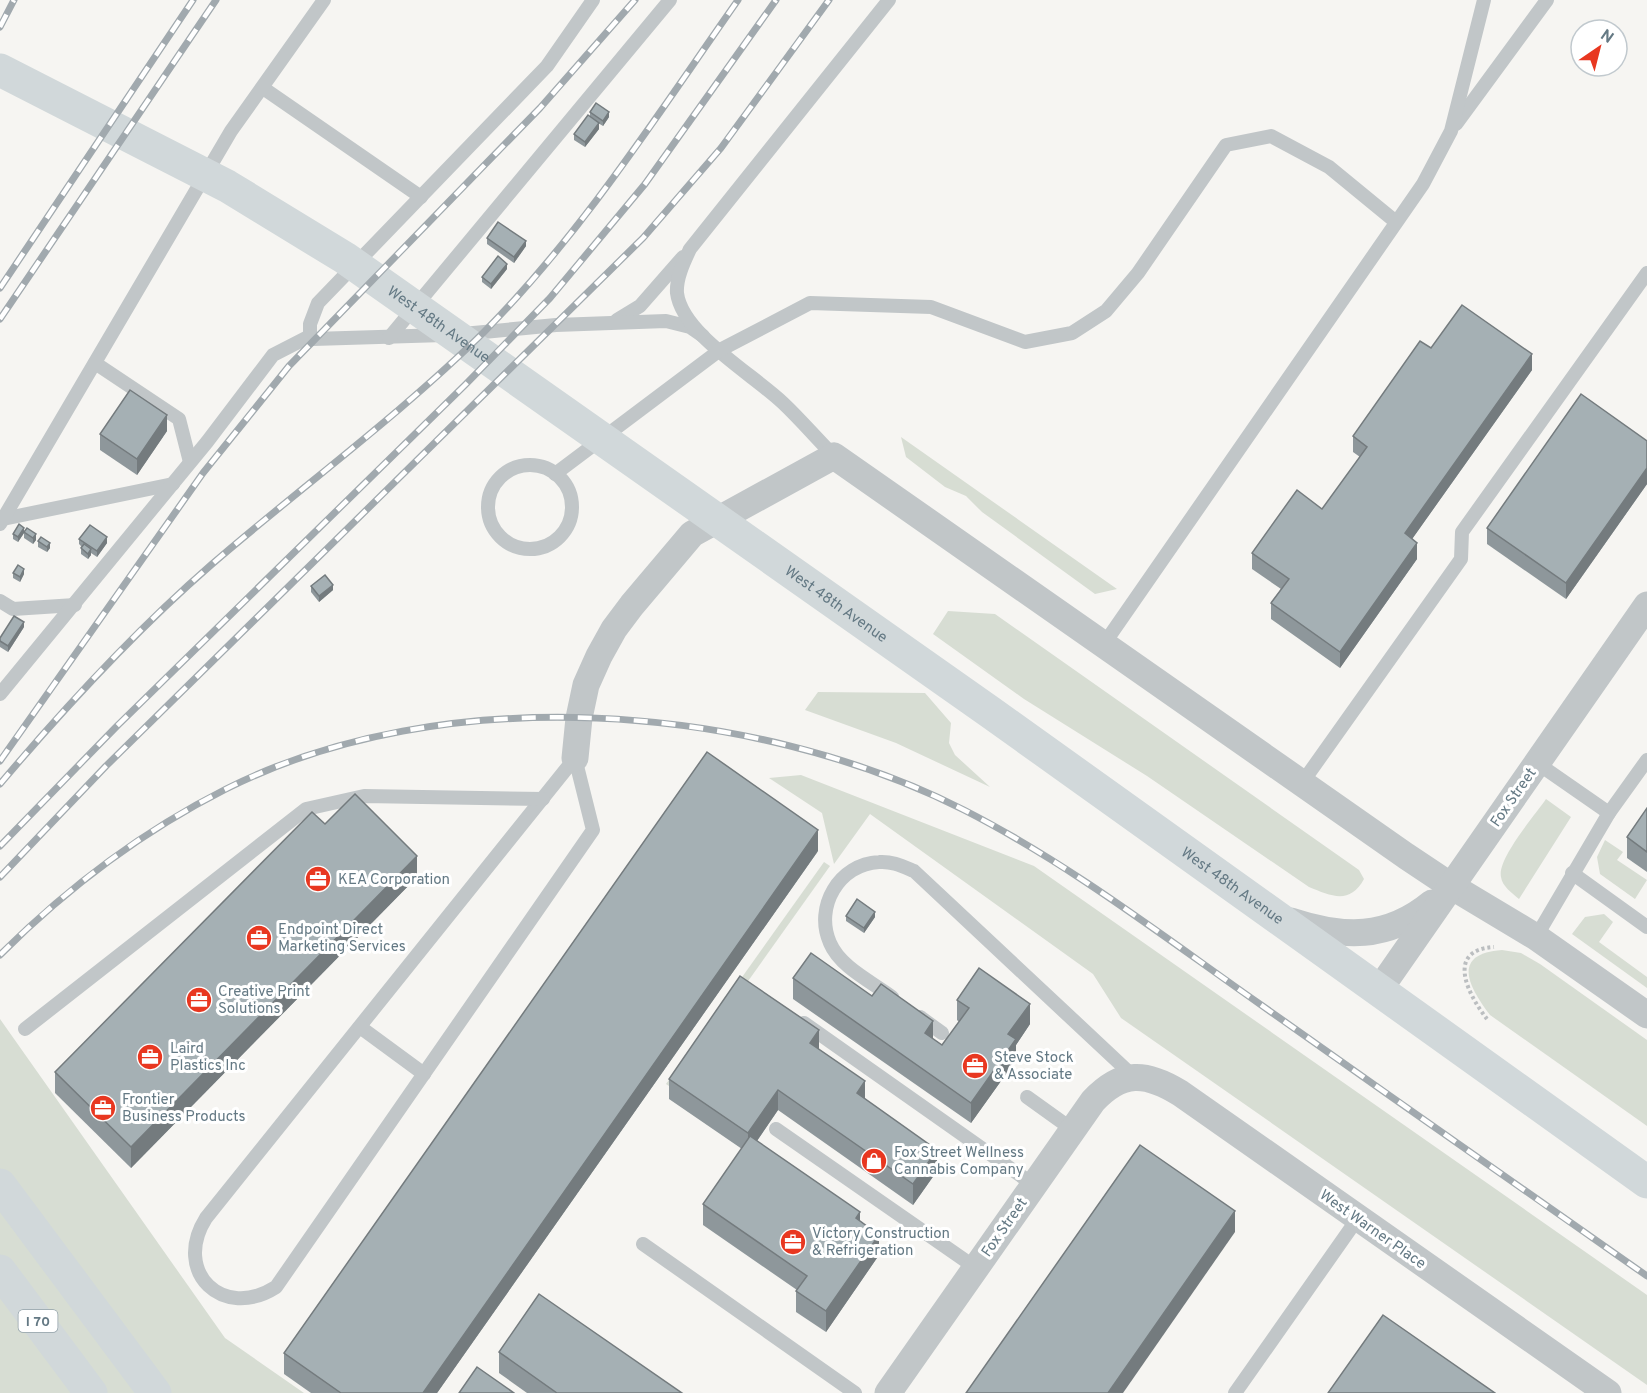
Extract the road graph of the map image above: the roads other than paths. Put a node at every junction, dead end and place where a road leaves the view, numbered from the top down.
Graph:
1 (324, 0) edge
2 (593, 0) edge
3 (670, 0) edge
4 (889, 0) edge
5 (1484, 0) edge
6 (1547, 0) edge
7 (0, 70) edge
8 (262, 88) junction
9 (1451, 131) junction
10 (421, 197) junction
11 (1396, 222) junction
12 (690, 249) junction
13 (1647, 273) edge
14 (609, 322) junction
15 (310, 336) junction
16 (703, 336) junction
17 (389, 339) junction
18 (720, 350) junction
19 (95, 363) junction
20 (834, 456) junction
21 (190, 462) junction
22 (555, 474) junction
23 (173, 484) junction
24 (2, 522) edge
25 (0, 601) edge
26 (75, 605) junction
27 (1647, 605) edge
28 (1104, 644) junction
29 (1, 692) edge
30 (575, 758) junction
31 (1647, 760) edge
32 (1537, 763) junction
33 (1302, 783) junction
34 (543, 799) junction
35 (1609, 813) junction
36 (1572, 873) junction
37 (1451, 886) junction
38 (1274, 915) junction
39 (1647, 927) edge
40 (1536, 937) junction
41 (1379, 990) junction
42 (1647, 1015) edge
43 (797, 1017) edge
44 (360, 1027) junction
45 (25, 1029) dead end
46 (942, 1033) dead end
47 (424, 1074) junction
48 (1133, 1076) junction
49 (1027, 1097) dead end
50 (776, 1129) dead end
51 (1073, 1130) junction
52 (1647, 1182) edge
53 (0, 1185) edge
54 (1034, 1185) junction
55 (1358, 1218) junction
56 (643, 1244) dead end
57 (976, 1268) junction
58 (0, 1271) edge
59 (91, 1393) edge
60 (155, 1393) edge
61 (855, 1393) edge
62 (888, 1393) edge
63 (1235, 1393) edge
64 (1608, 1393) edge

1 - 8 lane
2 - 10 lane
3 - 17 lane
4 - 12 lane
5 - 9 lane
6 - 9 lane
7 - 38 main road, West 48th Avenue
8 - 10 lane
8 - 19 lane
9 - 11 lane
10 - 15 lane
11 - 18 lane
11 - 28 lane
12 - 14 lane
12 - 16 lane
13 - 33 lane
14 - 16 lane
14 - 17 lane
15 - 17 lane
15 - 21 lane
16 - 18 lane
18 - 20 lane
18 - 22 lane
19 - 21 lane
19 - 24 lane
20 - 28 street
20 - 30 street
21 - 23 lane
22 - 22 lane
23 - 24 lane
23 - 26 lane
25 - 26 lane
26 - 29 lane
27 - 32 street, Fox Street
28 - 33 street
30 - 34 lane
30 - 47 lane
31 - 35 lane
32 - 35 lane
32 - 37 street, Fox Street
33 - 37 street
34 - 44 lane
34 - 45 lane
35 - 36 lane
36 - 39 lane
36 - 40 lane
37 - 38 street
37 - 40 street
37 - 41 street, Fox Street
38 - 41 main road, West 48th Avenue
40 - 42 street
41 - 52 main road, West 48th Avenue
43 - 54 lane
44 - 47 lane
44 - 47 lane
46 - 48 lane
48 - 51 street, Fox Street
48 - 55 street, West Warner Place
49 - 51 lane
50 - 57 lane
51 - 54 street, Fox Street
53 - 60 main road
54 - 57 street, Fox Street
55 - 63 lane
55 - 64 street, West Warner Place
56 - 61 lane
57 - 62 street, Fox Street
58 - 59 main road, I 70

